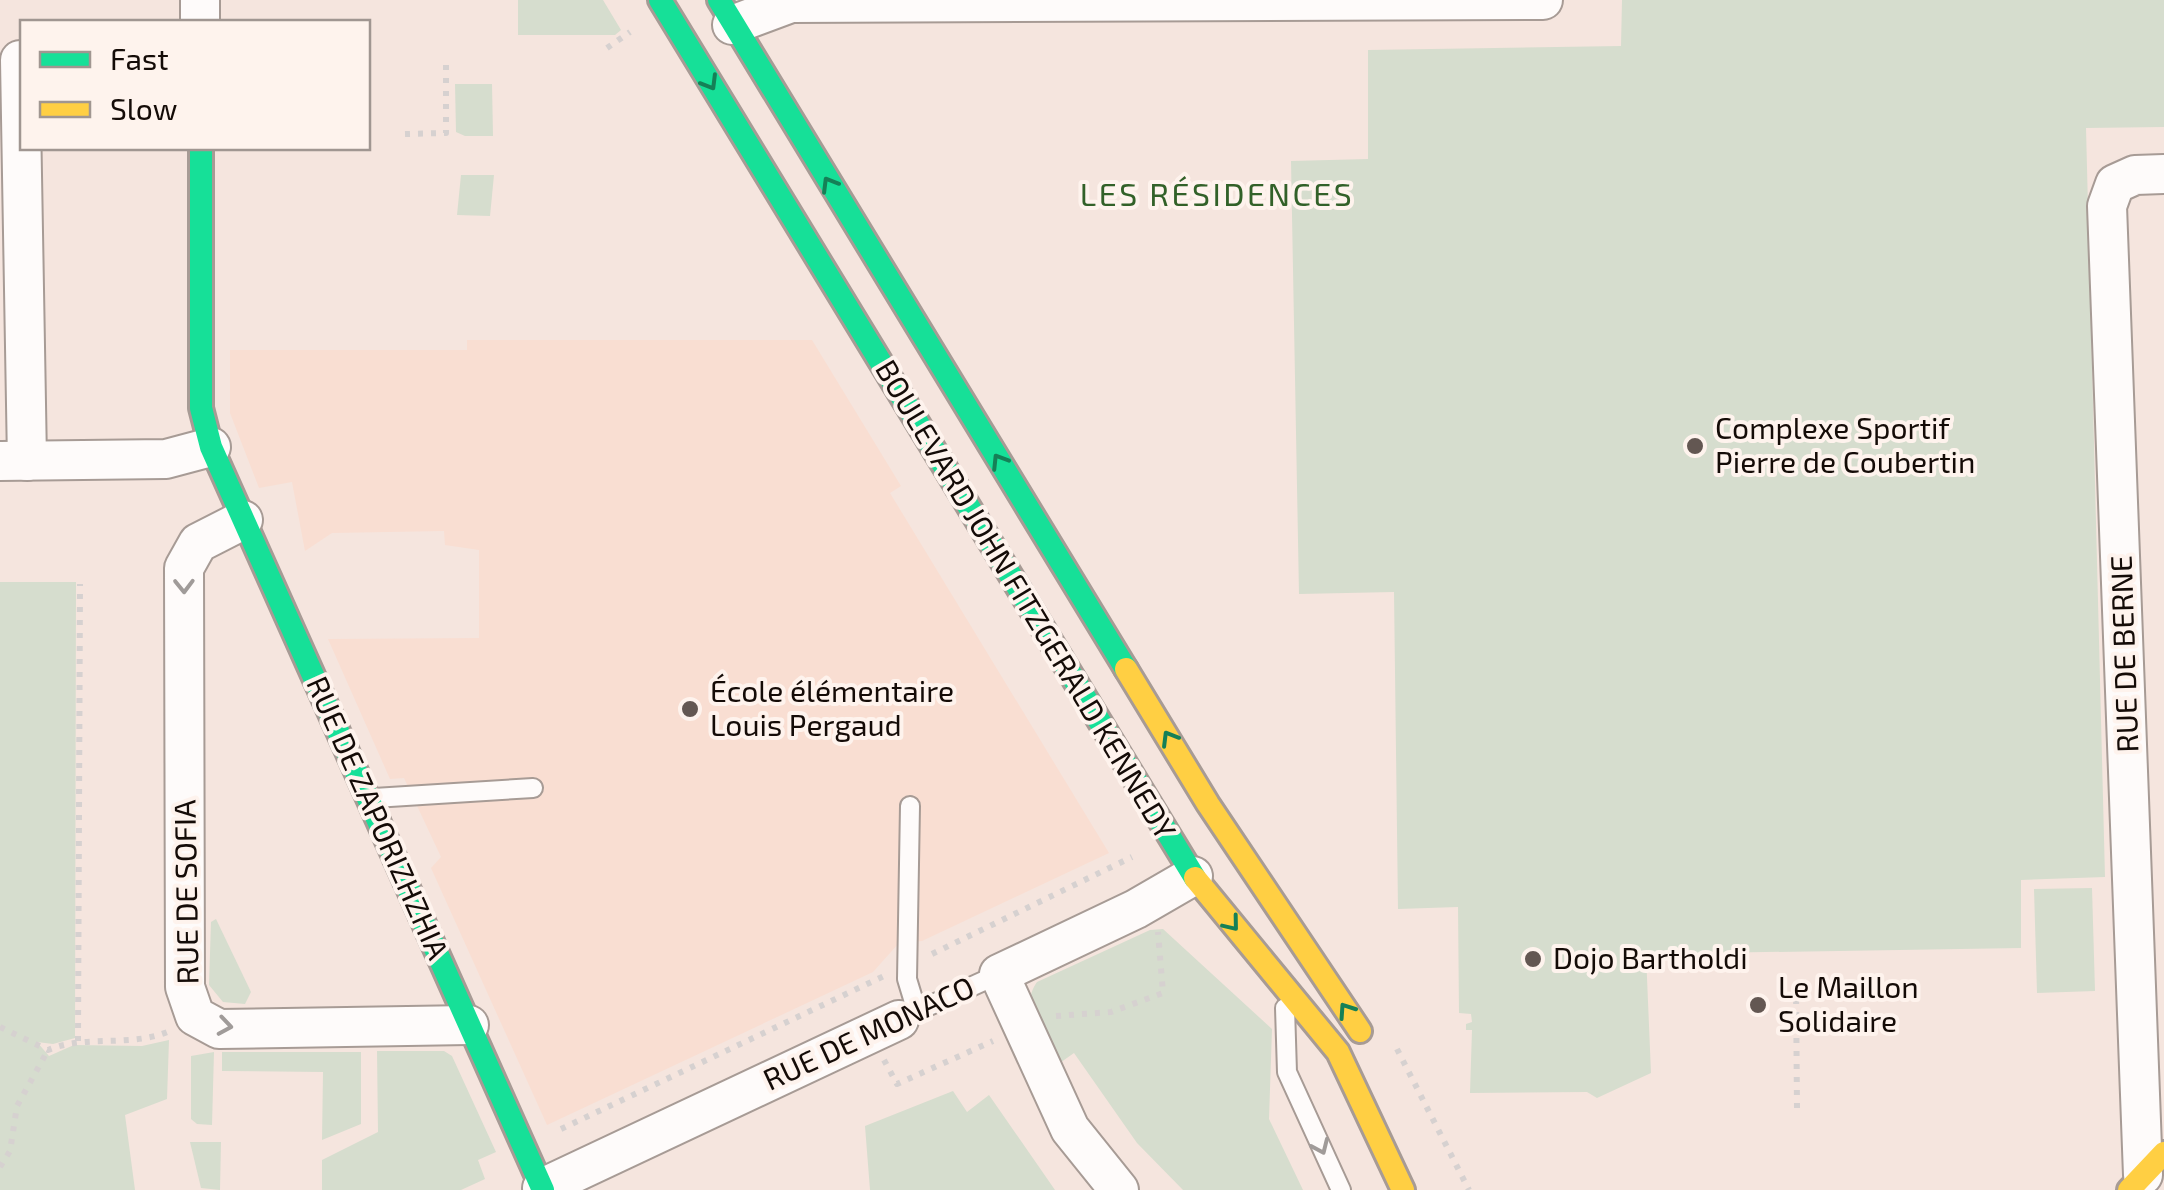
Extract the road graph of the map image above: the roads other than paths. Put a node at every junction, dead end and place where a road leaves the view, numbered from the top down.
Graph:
1 (660, 0) edge
2 (1110, 0) edge
3 (1188, 0) edge
4 (1543, 0) edge
5 (725, 12) edge
6 (14, 60) edge
7 (201, 150) edge
8 (2164, 174) edge
9 (211, 447) junction
10 (13, 461) edge
11 (243, 520) junction
12 (2147, 783) edge
13 (533, 788) dead end
14 (368, 798) junction
15 (910, 806) dead end
16 (1193, 876) junction
17 (999, 974) junction
18 (1284, 987) junction
19 (908, 1016) junction
20 (470, 1025) junction
21 (1375, 1058) dead end
22 (2145, 1173) edge
23 (535, 1187) edge
24 (1118, 1190) edge
25 (1341, 1190) edge
26 (1402, 1190) edge

1 -> 16 main road, BOULEVARD JOHN FITZGERALD KENNEDY
2 - 3 street
2 - 5 street
3 - 4 street
21 -> 5 main road, BOULEVARD JOHN FITZGERALD KENNEDY
6 - 10 street
7 - 9 main road, RUE DE ZAPORIZHZHIA
8 - 12 street, RUE DE BERNE
9 - 10 street
9 - 11 main road, RUE DE ZAPORIZHZHIA
11 - 14 main road, RUE DE ZAPORIZHZHIA
11 -> 20 street, RUE DE SOFIA
12 - 22 street, RUE DE BERNE
13 - 14 lane
14 - 20 main road, RUE DE ZAPORIZHZHIA
15 - 19 lane
16 - 17 street, RUE DE MONACO
16 -> 18 main road, BOULEVARD JOHN FITZGERALD KENNEDY
17 - 19 lane, RUE DE MONACO
17 - 24 street
18 -> 25 lane
18 - 26 main road, BOULEVARD JOHN FITZGERALD KENNEDY
19 - 23 street, RUE DE MONACO
20 - 23 main road, RUE DE ZAPORIZHZHIA

